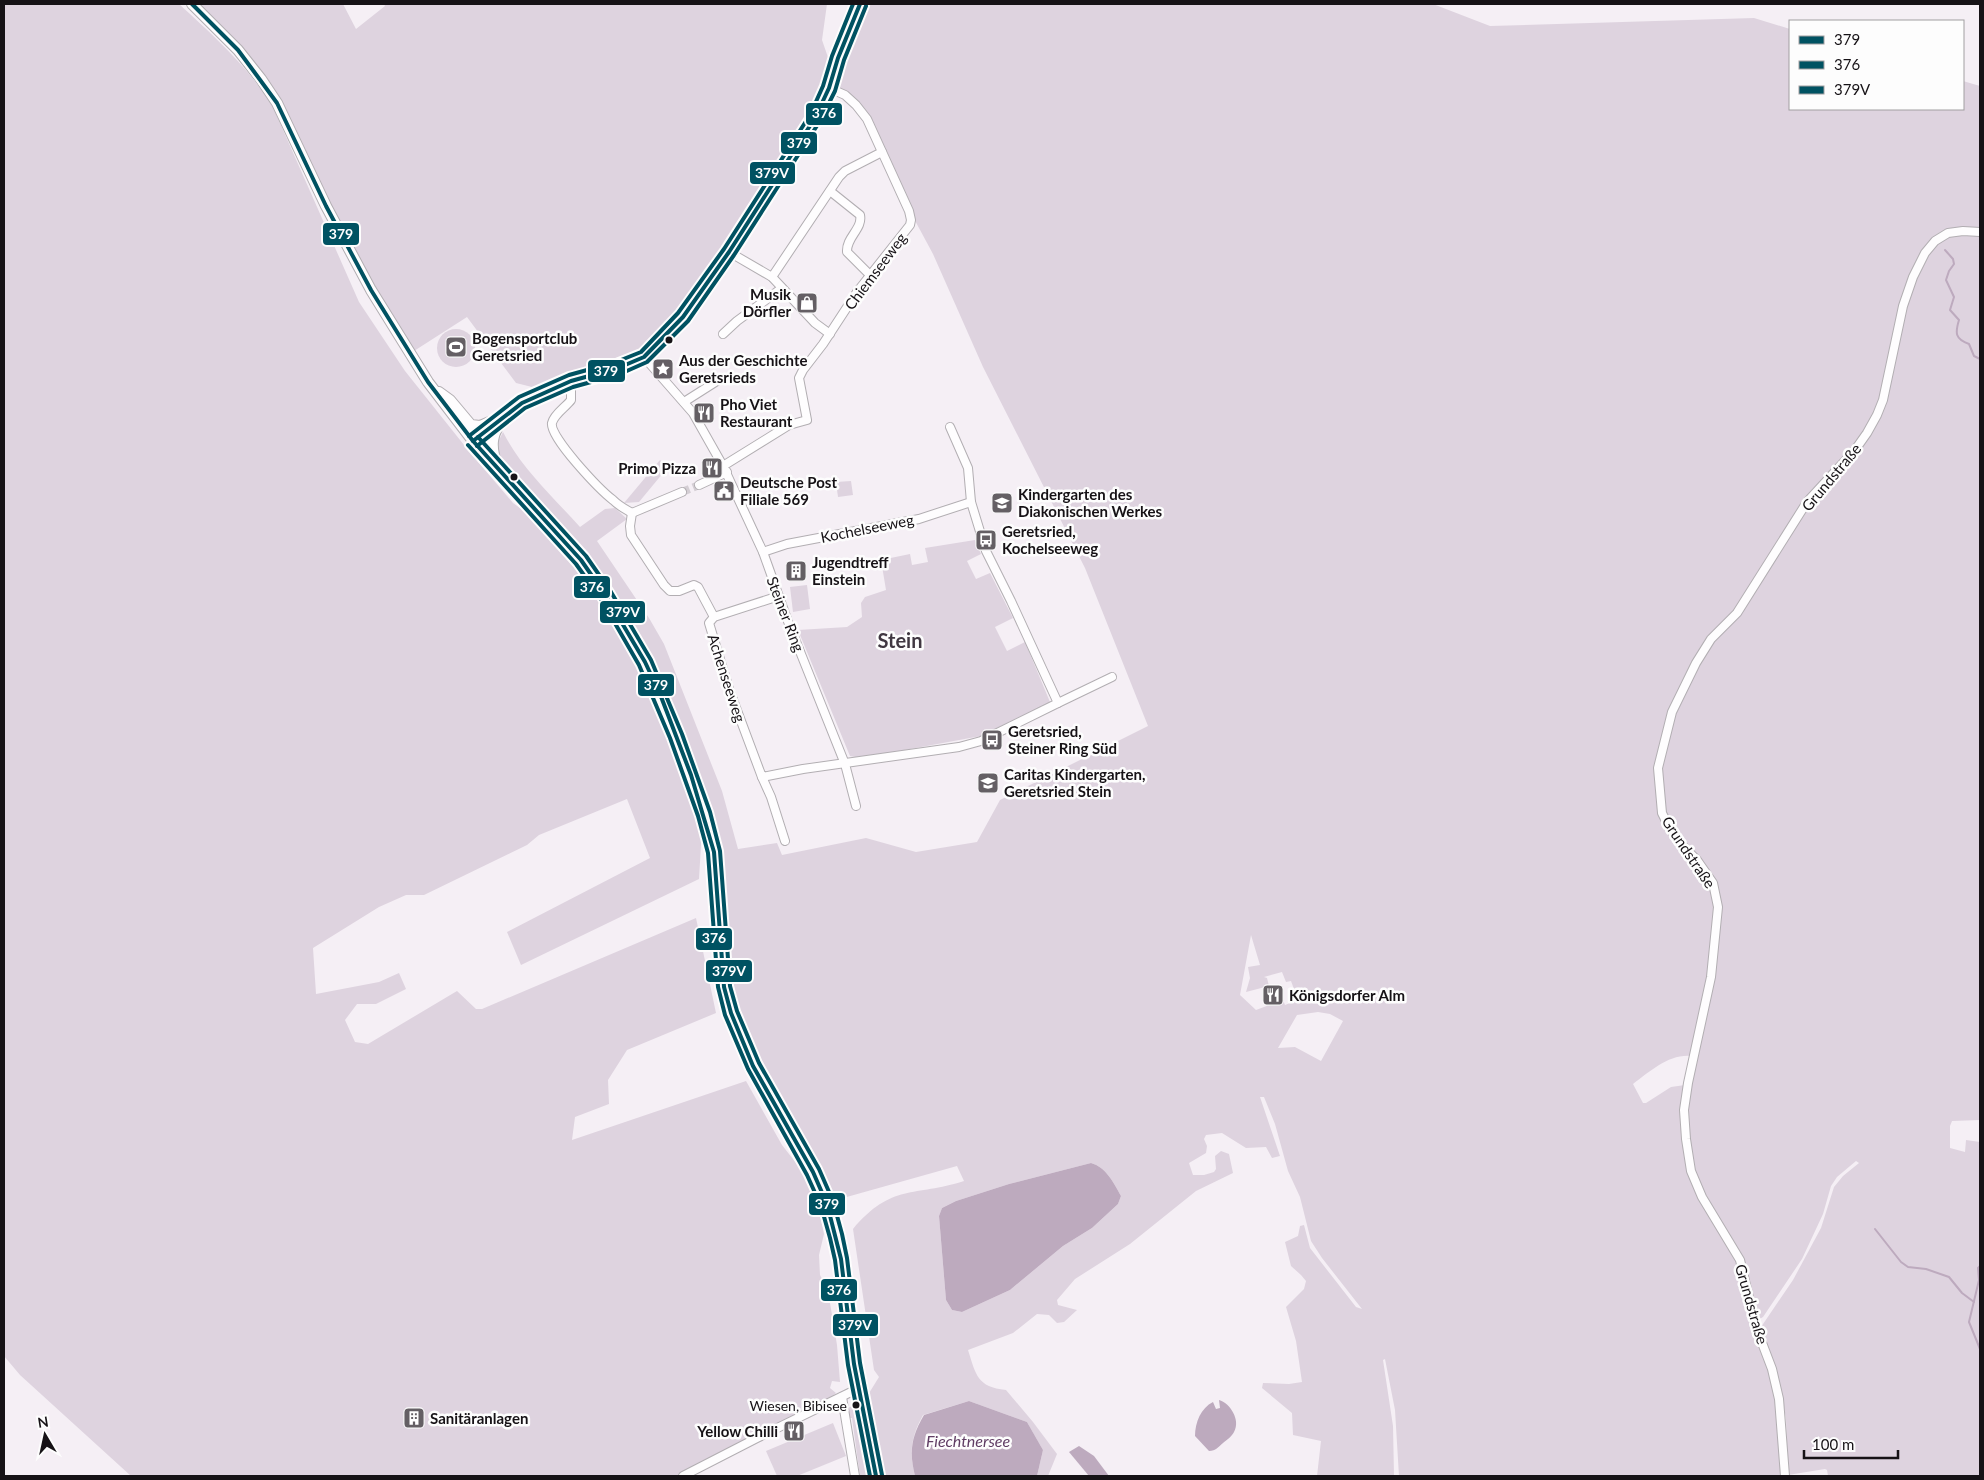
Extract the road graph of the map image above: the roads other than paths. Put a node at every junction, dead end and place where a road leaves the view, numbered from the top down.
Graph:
1 (192, 4) edge
2 (860, 4) edge
3 (829, 88) junction
4 (882, 152) junction
5 (830, 191) junction
6 (1980, 232) edge
7 (729, 252) junction
8 (870, 275) junction
9 (772, 277) junction
10 (782, 288) junction
11 (723, 334) dead end
12 (830, 334) junction
13 (644, 357) junction
14 (572, 381) junction
15 (717, 381) dead end
16 (434, 391) junction
17 (684, 402) junction
18 (506, 415) junction
19 (950, 428) dead end
20 (473, 441) junction
21 (498, 469) junction
22 (725, 469) junction
23 (700, 485) tunnel mouth
24 (682, 492) tunnel mouth
25 (971, 502) junction
26 (632, 513) junction
27 (763, 552) junction
28 (779, 596) junction
29 (714, 617) junction
30 (1112, 677) dead end
31 (1058, 703) junction
32 (845, 764) junction
33 (762, 777) junction
34 (856, 806) dead end
35 (785, 841) dead end
36 (860, 1390) junction
37 (842, 1397) junction
38 (683, 1476) edge
39 (855, 1476) edge
40 (876, 1476) edge
41 (1785, 1476) edge

1 - 16 main road
2 - 3 street
3 - 4 street, Chiemseeweg
3 - 7 street
4 - 5 street
4 - 8 street, Chiemseeweg
5 - 8 street
5 - 9 street
6 - 41 street, Grundstraße
7 - 9 street
7 - 13 street
8 - 12 street, Chiemseeweg
9 - 10 street
10 - 11 street
10 - 12 street
12 - 22 street, Chiemseeweg
13 - 14 street
13 - 17 street, Steiner Ring
14 - 18 street
14 - 26 street
15 - 17 street
16 - 18 main road
16 - 20 main road
17 - 22 street, Steiner Ring
18 - 20 main road
18 - 21 main road
19 - 25 street
20 - 21 main road
21 - 36 main road
22 - 23 street
22 - 27 street, Steiner Ring
24 - 26 street
25 - 27 street, Kochelseeweg
25 - 31 street
26 - 29 street
27 - 28 street, Steiner Ring
28 - 29 street, Achenseeweg
28 - 32 street, Steiner Ring
29 - 33 street, Achenseeweg
30 - 31 street
31 - 32 street
32 - 33 street
32 - 34 street, Steiner Ring
33 - 35 street, Achenseeweg
36 - 37 street
36 - 40 main road
37 - 38 street
37 - 39 street

